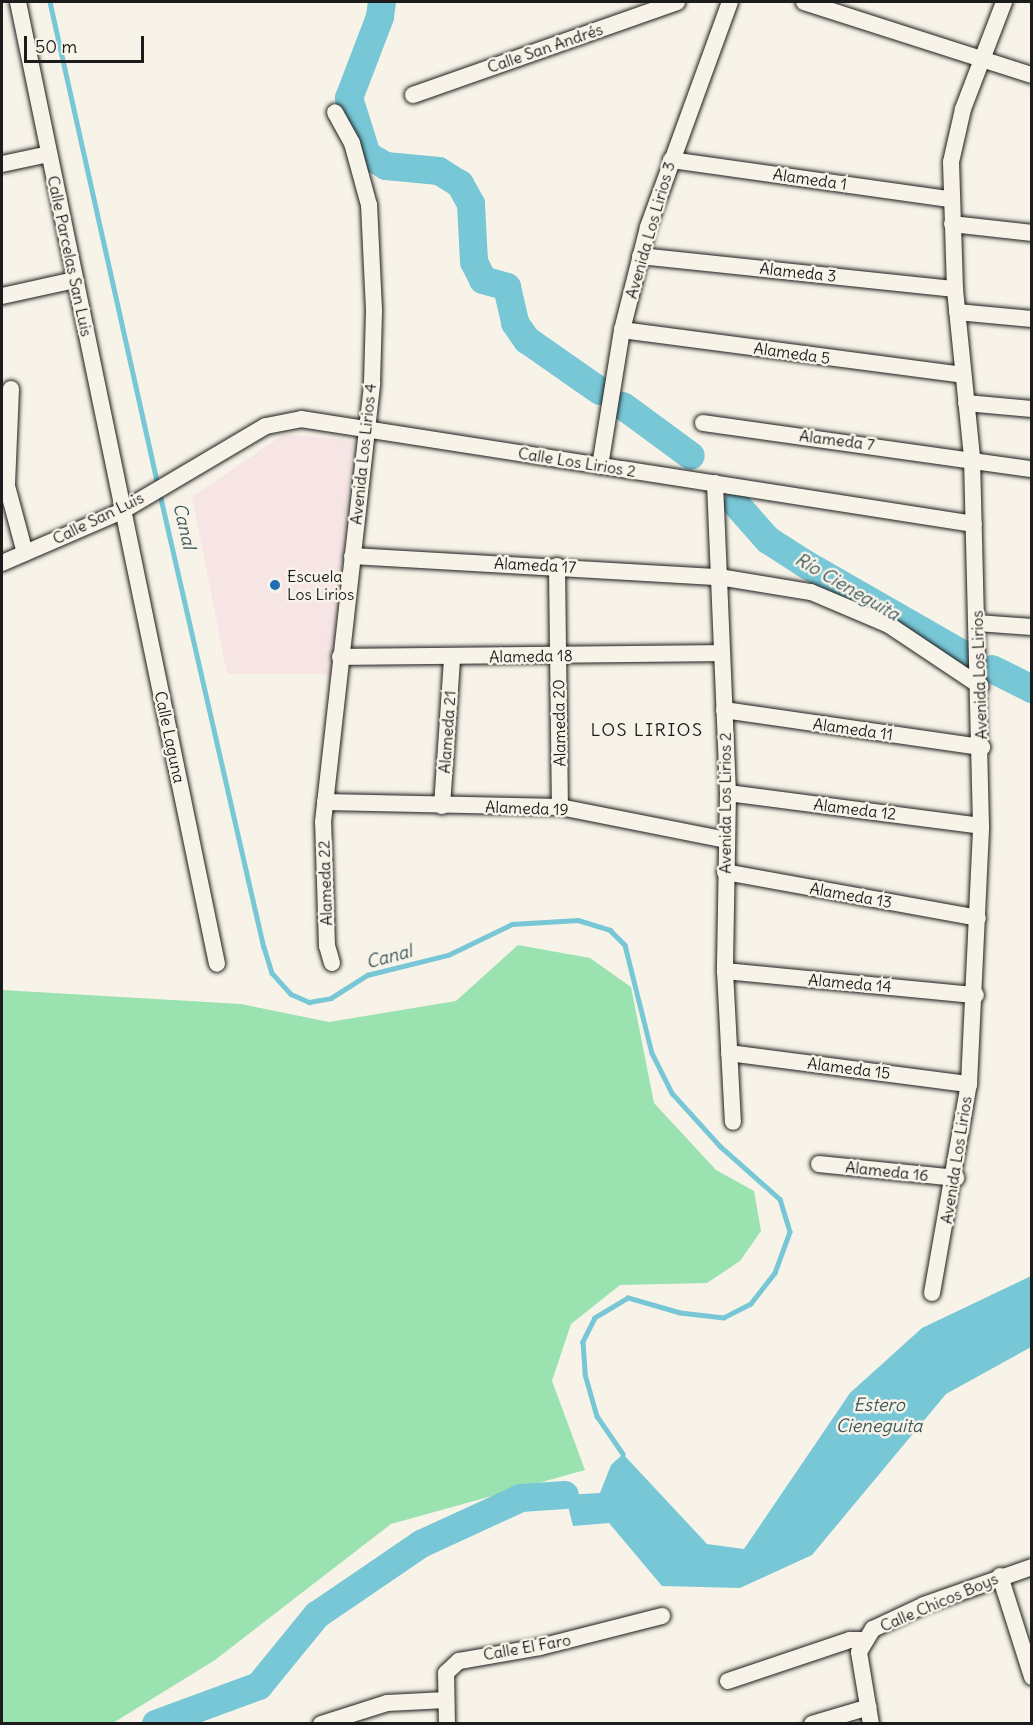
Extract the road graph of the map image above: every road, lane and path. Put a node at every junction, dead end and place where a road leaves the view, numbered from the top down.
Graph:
1 (18, 2) edge
2 (677, 2) edge
3 (730, 2) edge
4 (804, 2) edge
5 (1004, 2) edge
6 (981, 60) junction
7 (1032, 75) edge
8 (413, 94) dead end
9 (335, 112) dead end
10 (49, 154) junction
11 (670, 160) junction
12 (2, 165) edge
13 (950, 199) junction
14 (952, 224) junction
15 (1032, 233) edge
16 (640, 256) junction
17 (75, 280) junction
18 (955, 289) junction
19 (2, 296) edge
20 (957, 312) junction
21 (1032, 319) edge
22 (622, 330) junction
23 (963, 375) junction
24 (11, 389) dead end
25 (966, 402) junction
26 (1032, 409) edge
27 (703, 423) dead end
28 (365, 428) junction
29 (972, 457) junction
30 (600, 466) junction
31 (192, 468) joint
32 (1032, 469) edge
33 (715, 483) junction
34 (122, 511) junction
35 (974, 524) junction
36 (25, 553) junction
37 (352, 556) junction
38 (2, 563) edge
39 (557, 566) junction
40 (719, 577) junction
41 (977, 623) junction
42 (1032, 627) edge
43 (722, 653) junction
44 (559, 655) junction
45 (340, 657) junction
46 (452, 658) junction
47 (980, 686) junction
48 (724, 710) junction
49 (982, 747) junction
50 (728, 793) junction
51 (325, 802) junction
52 (442, 806) junction
53 (560, 807) junction
54 (981, 826) junction
55 (726, 840) junction
56 (725, 872) junction
57 (978, 918) junction
58 (332, 963) dead end
59 (217, 964) dead end
60 (725, 971) junction
61 (975, 995) junction
62 (729, 1053) junction
63 (969, 1084) junction
64 (733, 1122) dead end
65 (819, 1164) dead end
66 (956, 1178) junction
67 (932, 1293) dead end
68 (1032, 1567) edge
69 (999, 1576) junction
70 (662, 1617) dead end
71 (863, 1640) junction
72 (1032, 1677) edge
73 (728, 1681) dead end
74 (446, 1700) junction
75 (870, 1715) edge
76 (321, 1724) edge
77 (447, 1724) edge
78 (812, 1724) edge

1 - 10 street, Calle Parcelas San Luis
2 - 8 street, Calle San Andrés
3 - 11 street, Avenida Los Lirios 3
4 - 6 street
5 - 6 street, Avenida Los Lirios
6 - 7 street
6 - 13 street, Avenida Los Lirios
9 - 28 street, Avenida Los Lirios 4
10 - 12 street
10 - 17 street, Calle Parcelas San Luis
11 - 13 street, Alameda 1
11 - 16 street, Avenida Los Lirios 3
13 - 14 street, Avenida Los Lirios
14 - 15 street
14 - 18 street, Avenida Los Lirios
16 - 18 street, Alameda 3
16 - 22 street, Avenida Los Lirios 3
17 - 19 street
17 - 34 street, Calle Parcelas San Luis
18 - 20 street, Avenida Los Lirios
20 - 21 street
20 - 23 street, Avenida Los Lirios
22 - 23 street, Alameda 5
22 - 30 street, Avenida Los Lirios 3
23 - 25 street, Avenida Los Lirios
24 - 36 street
25 - 26 street
25 - 29 street, Avenida Los Lirios
27 - 29 street, Alameda 7
28 - 30 street, Calle Los Lirios 2
28 - 31 street, Calle Los Lirios 2
28 - 37 street, Avenida Los Lirios 4
29 - 32 street, Alameda 7
29 - 35 street, Avenida Los Lirios
30 - 33 street, Calle Los Lirios 2
31 - 34 street, Calle San Luis
33 - 35 street, Calle Los Lirios 2
33 - 40 street, Avenida Los Lirios 2
34 - 36 street, Calle San Luis
34 - 59 street, Calle Laguna
35 - 41 street, Avenida Los Lirios
36 - 38 street, Calle San Luis
37 - 39 street, Alameda 17
37 - 45 street, Avenida Los Lirios 4
39 - 40 street, Alameda 17
39 - 44 street, Alameda 20
40 - 43 street, Avenida Los Lirios 2
40 - 47 street, Alameda 17
41 - 42 street
41 - 47 street, Avenida Los Lirios
43 - 44 street, Alameda 18
43 - 48 street, Avenida Los Lirios 2
44 - 46 street, Alameda 18
44 - 53 street, Alameda 20
45 - 46 street, Alameda 18
45 - 51 street, Avenida Los Lirios 4
46 - 52 street, Alameda 21
47 - 49 street, Avenida Los Lirios
48 - 49 street, Alameda 11
48 - 50 street, Avenida Los Lirios 2
49 - 54 street, Avenida Los Lirios
50 - 54 street, Alameda 12
50 - 55 street, Avenida Los Lirios 2
51 - 52 street, Alameda 19
51 - 58 street, Alameda 22
52 - 53 street, Alameda 19
53 - 55 street, Alameda 19
54 - 57 street, Avenida Los Lirios
55 - 56 street, Avenida Los Lirios 2
56 - 57 street, Alameda 13
56 - 60 street, Avenida Los Lirios 2
57 - 61 street, Avenida Los Lirios
60 - 61 street, Alameda 14
60 - 62 street, Avenida Los Lirios 2
61 - 63 street, Avenida Los Lirios
62 - 63 street, Alameda 15
62 - 64 street, Avenida Los Lirios 2
63 - 66 street, Avenida Los Lirios
65 - 66 street, Alameda 16
66 - 67 street, Avenida Los Lirios
68 - 69 street, Calle Chicos Boys
69 - 71 street, Calle Chicos Boys
69 - 72 street
70 - 74 street, Calle El Faro
71 - 73 street
71 - 75 street, Calle Chicos Boys
74 - 76 street
74 - 77 street, Calle El Faro
75 - 78 street

